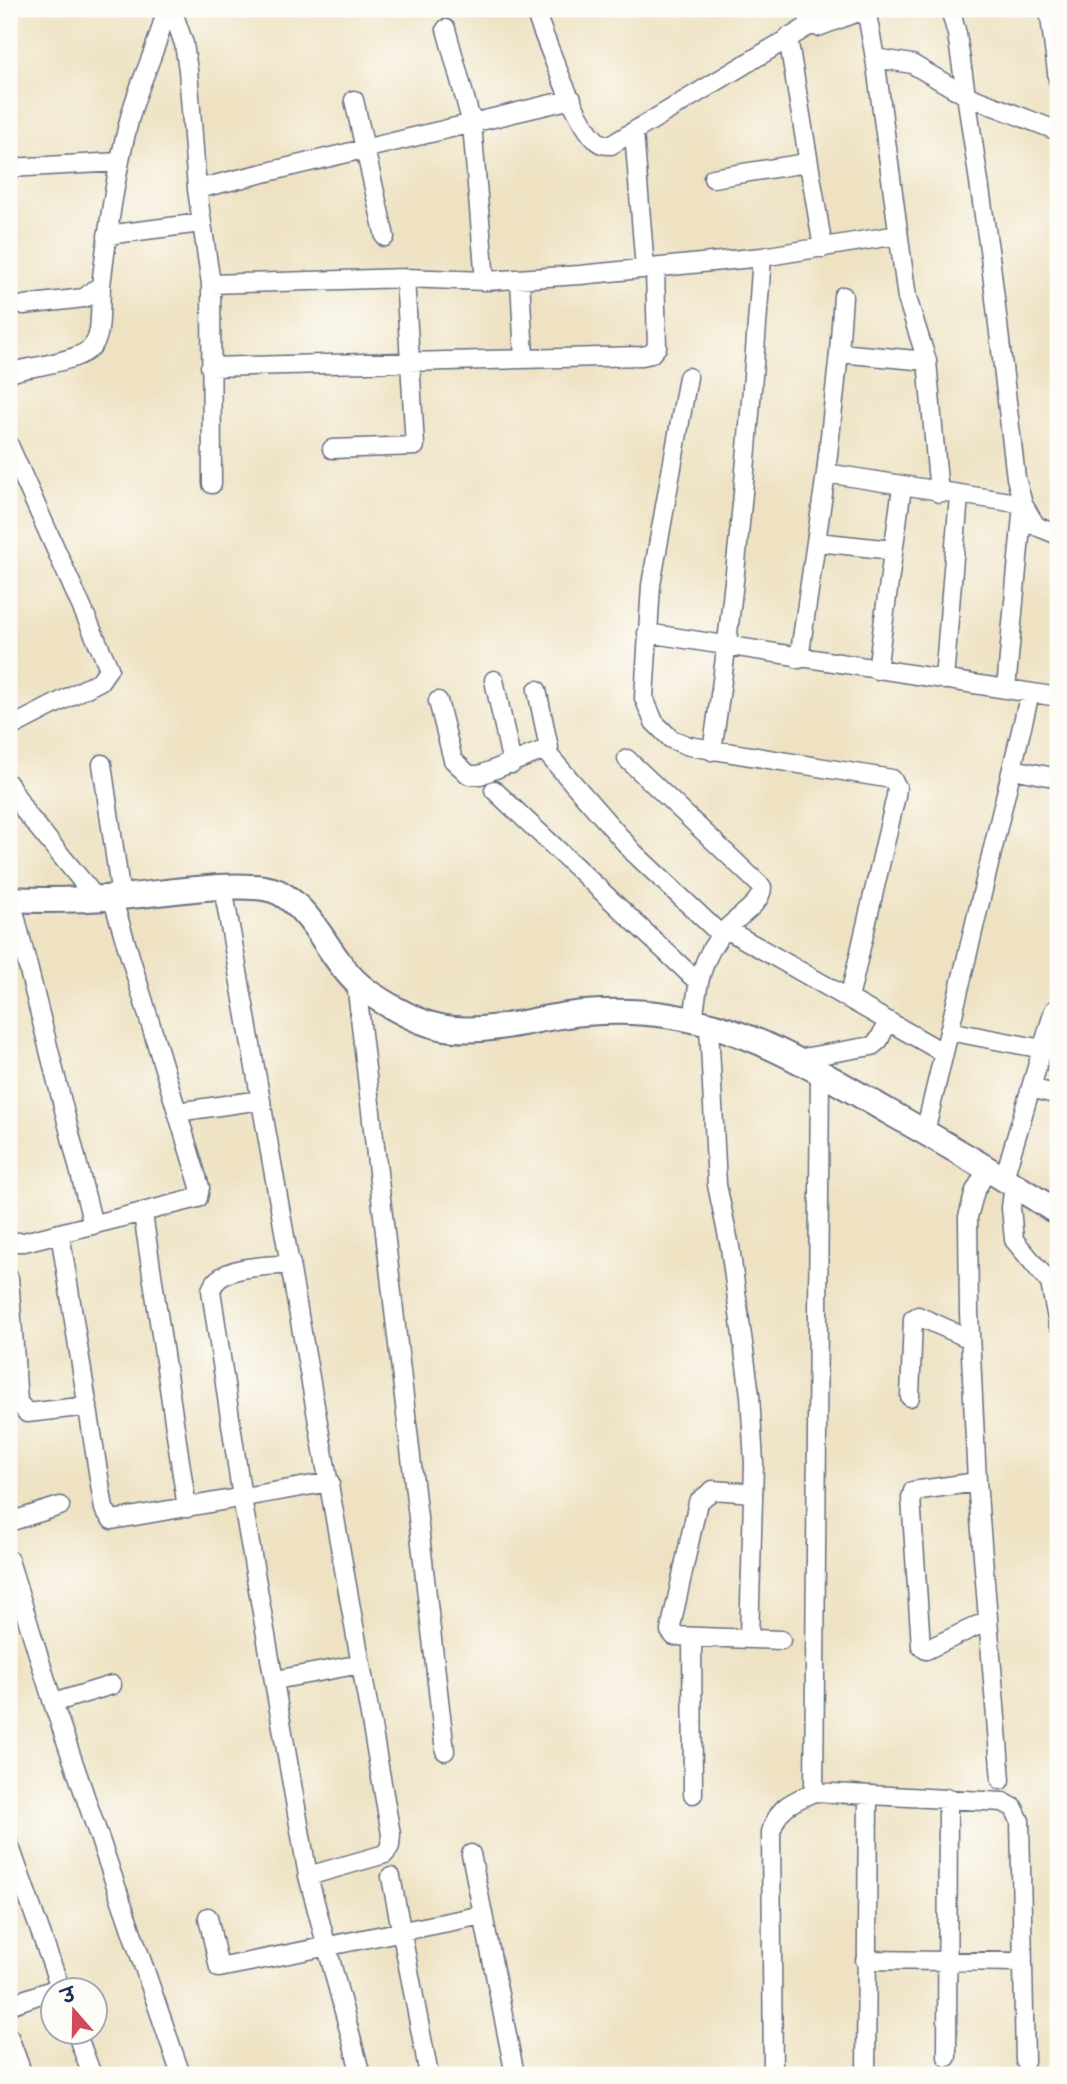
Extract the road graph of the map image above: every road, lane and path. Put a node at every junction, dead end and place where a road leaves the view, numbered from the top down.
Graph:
1 (166, 9) edge
2 (172, 9) edge
3 (534, 9) edge
4 (950, 9) edge
5 (1049, 9) edge
6 (808, 16) edge
7 (446, 29) dead end
8 (788, 37) junction
9 (875, 58) junction
10 (1058, 80) edge
11 (965, 95) junction
12 (572, 99) junction
13 (354, 100) dead end
14 (472, 124) junction
15 (1058, 131) edge
16 (634, 132) junction
17 (367, 150) junction
18 (120, 162) junction
19 (806, 163) junction
20 (9, 168) edge
21 (713, 178) dead end
22 (197, 189) junction
23 (201, 223) junction
24 (898, 234) junction
25 (107, 235) junction
26 (385, 237) dead end
27 (823, 248) junction
28 (762, 257) junction
29 (650, 269) junction
30 (405, 278) junction
31 (520, 279) junction
32 (485, 281) junction
33 (211, 284) junction
34 (102, 285) junction
35 (843, 296) dead end
36 (24, 305) dead end
37 (839, 352) junction
38 (524, 358) junction
39 (411, 360) junction
40 (927, 361) junction
41 (211, 368) junction
42 (9, 374) edge
43 (688, 377) dead end
44 (9, 445) edge
45 (332, 449) dead end
46 (826, 473) junction
47 (212, 484) dead end
48 (902, 486) junction
49 (939, 493) junction
50 (959, 496) junction
51 (1023, 504) junction
52 (1058, 534) edge
53 (817, 542) junction
54 (893, 550) junction
55 (647, 633) junction
56 (728, 646) junction
57 (799, 659) junction
58 (877, 670) junction
59 (494, 680) dead end
60 (944, 680) junction
61 (1006, 689) junction
62 (537, 690) dead end
63 (1030, 693) junction
64 (1058, 697) edge
65 (438, 701) dead end
66 (9, 728) edge
67 (544, 750) junction
68 (712, 751) junction
69 (627, 759) dead end
70 (102, 764) dead end
71 (512, 764) junction
72 (1013, 769) junction
73 (1058, 778) edge
74 (9, 784) edge
75 (494, 790) dead end
76 (223, 887) junction
77 (110, 898) junction
78 (10, 899) edge
79 (724, 932) junction
80 (356, 982) junction
81 (698, 982) junction
82 (849, 999) junction
83 (1054, 1010) dead end
84 (888, 1021) junction
85 (701, 1024) junction
86 (949, 1031) junction
87 (1050, 1050) edge
88 (944, 1053) junction
89 (796, 1059) junction
90 (820, 1072) junction
91 (1031, 1088) junction
92 (1058, 1095) edge
93 (261, 1100) junction
94 (177, 1112) junction
95 (925, 1132) junction
96 (1002, 1177) junction
97 (1058, 1213) edge
98 (144, 1214) junction
99 (93, 1226) junction
100 (60, 1233) junction
101 (9, 1238) edge
102 (291, 1264) junction
103 (9, 1278) edge
104 (1058, 1324) edge
105 (970, 1339) junction
106 (910, 1397) dead end
107 (88, 1406) junction
108 (330, 1482) junction
109 (977, 1482) junction
110 (753, 1493) junction
111 (242, 1498) junction
112 (60, 1506) dead end
113 (187, 1508) junction
114 (9, 1522) edge
115 (9, 1560) edge
116 (987, 1621) junction
117 (692, 1637) junction
118 (749, 1639) junction
119 (781, 1640) dead end
120 (361, 1664) junction
121 (275, 1680) junction
122 (112, 1685) dead end
123 (53, 1703) junction
124 (445, 1751) dead end
125 (1001, 1780) dead end
126 (814, 1792) junction
127 (693, 1794) dead end
128 (868, 1795) junction
129 (948, 1798) junction
130 (9, 1844) edge
131 (471, 1854) dead end
132 (308, 1876) junction
133 (391, 1877) dead end
134 (483, 1914) junction
135 (208, 1917) dead end
136 (401, 1930) junction
137 (326, 1945) junction
138 (865, 1960) junction
139 (946, 1960) junction
140 (1023, 1962) junction
141 (53, 1976) edge
142 (38, 1995) edge
143 (9, 2005) edge
144 (9, 2037) edge
145 (81, 2046) edge
146 (947, 2057) dead end
147 (1025, 2061) dead end
148 (23, 2075) edge
149 (92, 2075) edge
150 (181, 2075) edge
151 (362, 2075) edge
152 (429, 2075) edge
153 (515, 2075) edge
154 (772, 2075) edge
155 (866, 2075) edge

1 - 18 street
2 - 22 street
3 - 12 street
4 - 11 street
5 - 10 street
6 - 8 street
6 - 9 street
7 - 14 street
8 - 16 street
8 - 19 street
9 - 11 street
9 - 24 street
11 - 15 street
11 - 51 street
12 - 14 street
12 - 16 street
13 - 17 street
14 - 17 street
14 - 32 street
16 - 29 street
17 - 22 street
17 - 26 street
18 - 20 street
18 - 25 street
19 - 21 street
19 - 27 street
22 - 23 street
23 - 25 street
23 - 33 street
24 - 27 street
24 - 40 street
25 - 34 street
27 - 28 street
28 - 29 street
28 - 56 street
29 - 31 street
29 - 38 street
30 - 32 street
30 - 33 street
30 - 39 street
31 - 32 street
31 - 38 street
33 - 41 street
34 - 36 street
34 - 42 street
35 - 37 street
37 - 40 street
37 - 46 street
38 - 39 street
39 - 41 street
39 - 45 street
40 - 49 street
41 - 47 street
43 - 55 street
44 - 66 street
46 - 48 street
46 - 53 street
48 - 49 street
48 - 54 street
49 - 50 street
50 - 51 street
50 - 60 street
51 - 52 street
51 - 61 street
53 - 54 street
53 - 57 street
54 - 58 street
55 - 56 street
55 - 68 street
56 - 57 street
56 - 68 street
57 - 58 street
58 - 60 street
59 - 71 street
60 - 61 street
61 - 63 street
62 - 67 street
63 - 64 street
63 - 72 street
65 - 71 street
67 - 71 street
67 - 79 street
68 - 82 street
69 - 79 street
70 - 77 street
72 - 73 street
72 - 86 street
74 - 77 street
75 - 81 street
76 - 77 main road
76 - 80 main road
76 - 93 street
77 - 78 main road
77 - 94 street
78 - 99 street
79 - 81 street
79 - 82 street
80 - 85 main road
80 - 124 street
81 - 85 street
82 - 84 street
83 - 87 street
84 - 88 street
84 - 89 street
85 - 89 main road
85 - 110 street
86 - 87 street
86 - 88 street
87 - 91 street
88 - 95 street
89 - 90 main road
90 - 95 main road
90 - 126 street
91 - 92 street
91 - 96 street
93 - 94 street
93 - 102 street
94 - 98 street
95 - 96 main road
96 - 97 main road
96 - 104 street
96 - 105 street
98 - 99 street
98 - 113 street
99 - 100 street
100 - 101 street
100 - 107 street
102 - 108 street
102 - 111 street
103 - 107 street
105 - 106 street
105 - 109 street
107 - 113 street
108 - 111 street
108 - 120 street
109 - 116 street
109 - 116 street
110 - 117 street
110 - 118 street
111 - 113 street
111 - 121 street
112 - 114 street
115 - 123 street
116 - 125 street
117 - 118 street
117 - 127 street
118 - 119 street
120 - 121 street
120 - 132 street
121 - 132 street
122 - 123 street
123 - 150 street
126 - 128 street
126 - 154 street
128 - 129 street
128 - 138 street
129 - 139 street
129 - 140 street
130 - 141 street
131 - 134 street
132 - 137 street
133 - 136 street
134 - 136 street
134 - 153 street
135 - 137 street
136 - 137 street
136 - 152 street
137 - 151 street
138 - 139 street
138 - 155 street
139 - 140 street
139 - 146 street
140 - 147 street
142 - 143 street
144 - 148 street
145 - 149 street

